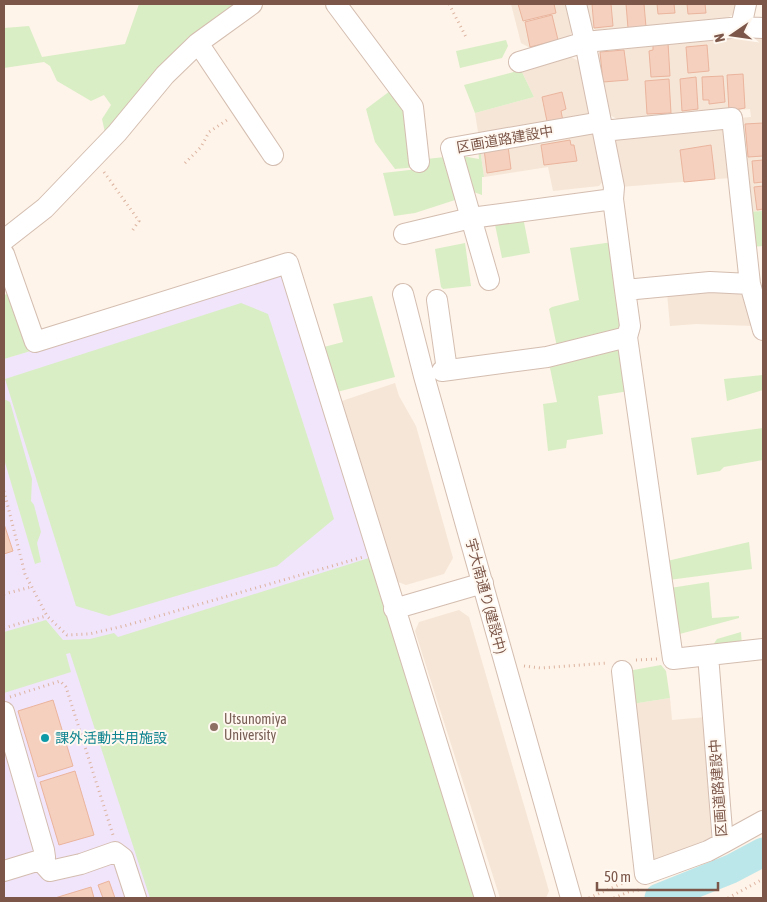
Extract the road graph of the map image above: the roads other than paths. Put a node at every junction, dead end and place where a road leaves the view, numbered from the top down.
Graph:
1 (252, 4) edge
2 (336, 4) edge
3 (576, 4) edge
4 (746, 4) edge
5 (741, 26) junction
6 (763, 28) edge
7 (586, 42) junction
8 (198, 43) junction
9 (519, 62) dead end
10 (602, 126) junction
11 (273, 155) dead end
12 (419, 162) dead end
13 (613, 199) junction
14 (472, 218) junction
15 (404, 234) dead end
16 (4, 240) edge
17 (4, 254) edge
18 (489, 280) dead end
19 (750, 284) junction
20 (625, 290) junction
21 (403, 294) dead end
22 (437, 300) dead end
23 (763, 330) edge
24 (627, 337) junction
25 (483, 583) junction
26 (394, 609) junction
27 (763, 649) edge
28 (708, 655) junction
29 (620, 665) road end
30 (4, 712) edge
31 (763, 821) edge
32 (723, 843) junction
33 (40, 860) junction
34 (5, 867) edge
35 (136, 898) edge
36 (485, 898) edge
37 (571, 898) edge

1 - 8 street
2 - 12 street
3 - 7 street
4 - 5 street
5 - 6 street
5 - 7 street
7 - 9 street
7 - 10 street
8 - 11 street
8 - 16 street
10 - 13 street
10 - 14 street, 区画道路建設中
10 - 19 street
13 - 14 street
13 - 20 street
14 - 15 street
14 - 18 street, 区画道路建設中
17 - 26 street
19 - 20 street
19 - 23 street
20 - 24 street
21 - 25 street, 宇大南通り(建設中)
22 - 24 street
24 - 28 street
25 - 26 street
25 - 37 street, 宇大南通り(建設中)
26 - 36 street
27 - 28 street
28 - 32 street, 区画道路建設中
29 - 32 street, 区画道路建設中
30 - 33 street
31 - 32 street
33 - 34 street
33 - 35 street

